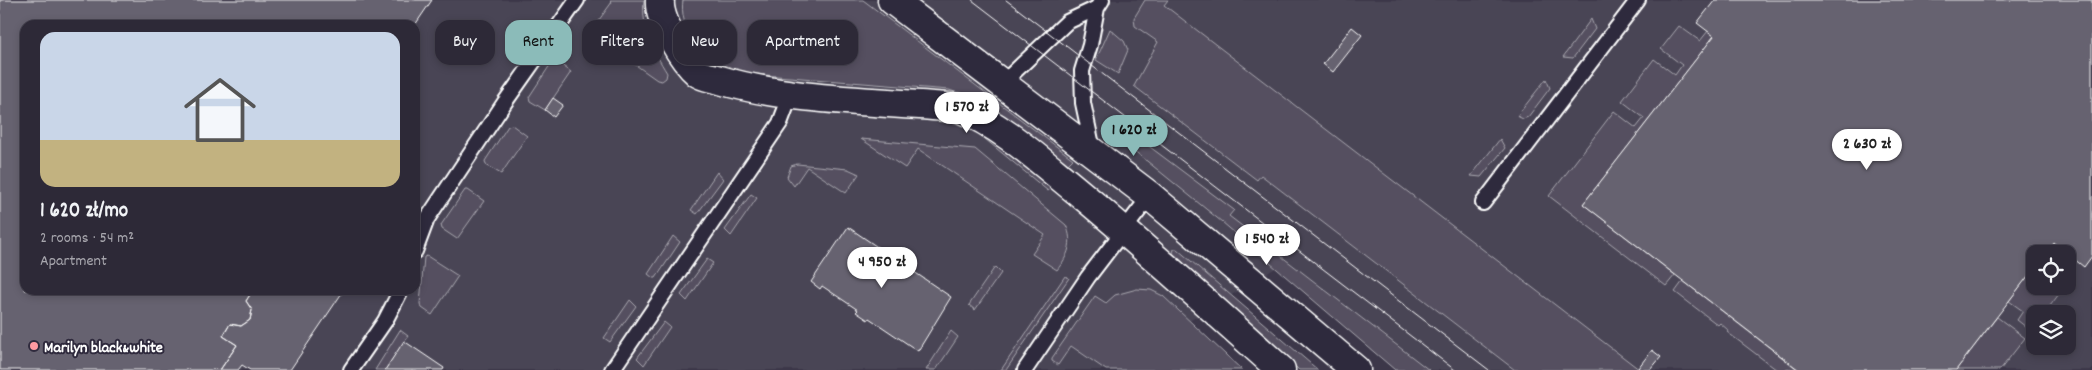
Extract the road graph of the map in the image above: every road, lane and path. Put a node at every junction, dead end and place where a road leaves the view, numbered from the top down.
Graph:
1 (577, 0) edge
2 (660, 0) edge
3 (892, 0) edge
4 (1638, 0) edge
5 (1099, 4) edge
6 (1000, 82) junction
7 (791, 94) junction
8 (1093, 153) junction
9 (1150, 196) junction
10 (1483, 203) dead end
11 (1124, 230) junction
12 (420, 238) edge
13 (397, 295) edge
14 (351, 370) edge
15 (612, 370) edge
16 (1025, 370) edge
17 (1281, 370) edge
18 (1356, 370) edge

1 - 12 lane
2 - 7 street
3 - 6 street
4 - 10 lane
5 - 6 lane
5 - 8 lane
6 - 8 street
7 - 11 street
7 - 15 lane
8 - 9 street
9 - 11 lane
9 - 18 street
11 - 16 lane
11 - 17 street
13 - 14 lane

